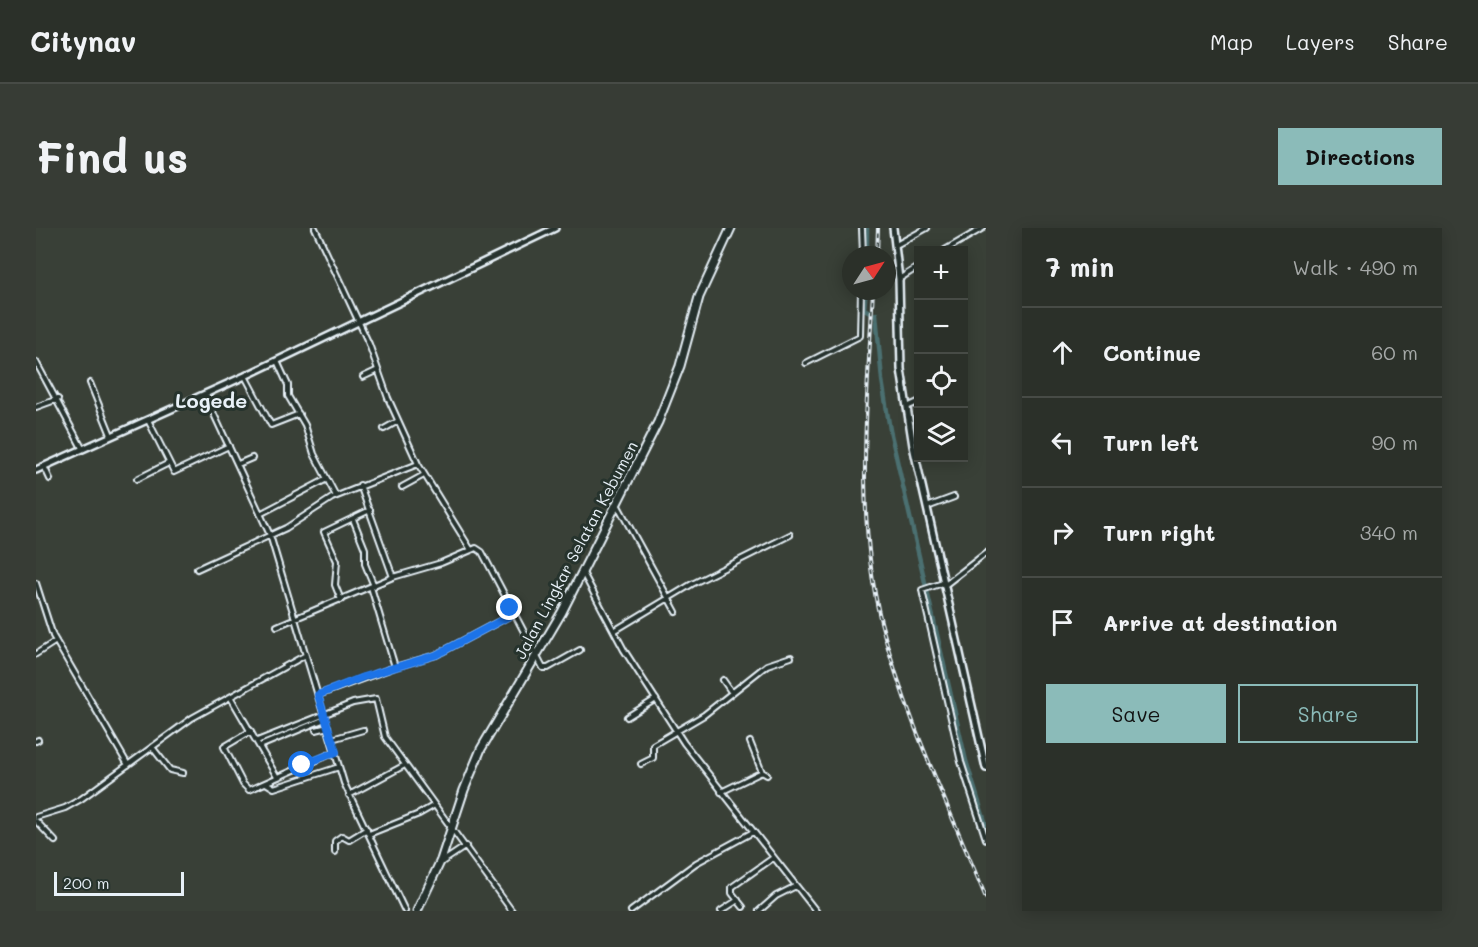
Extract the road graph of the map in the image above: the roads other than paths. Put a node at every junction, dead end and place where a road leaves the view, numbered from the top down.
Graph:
1 (315, 228) edge
2 (555, 228) edge
3 (731, 228) edge
4 (862, 228) edge
5 (893, 228) edge
6 (927, 228) edge
7 (982, 228) edge
8 (975, 230) edge
9 (896, 245) junction
10 (863, 246) edge
11 (951, 246) edge
12 (914, 270) edge
13 (899, 279) junction
14 (861, 300) edge
15 (358, 322) junction
16 (36, 362) edge
17 (277, 362) junction
18 (806, 363) dead end
19 (378, 370) junction
20 (245, 376) junction
21 (363, 377) dead end
22 (90, 383) dead end
23 (205, 395) junction
24 (58, 399) junction
25 (914, 404) edge
26 (36, 407) edge
27 (907, 407) junction
28 (299, 414) junction
29 (148, 420) junction
30 (398, 421) junction
31 (384, 429) dead end
32 (111, 435) junction
33 (914, 437) edge
34 (229, 447) junction
35 (82, 448) junction
36 (252, 458) dead end
37 (919, 462) edge
38 (169, 463) junction
39 (238, 464) junction
40 (418, 464) junction
41 (44, 466) junction
42 (36, 470) edge
43 (424, 475) junction
44 (50, 479) dead end
45 (137, 479) dead end
46 (327, 479) junction
47 (360, 485) junction
48 (402, 487) dead end
49 (336, 496) junction
50 (954, 497) dead end
51 (616, 503) junction
52 (926, 507) junction
53 (370, 510) junction
54 (260, 514) junction
55 (353, 519) junction
56 (270, 535) junction
57 (789, 535) dead end
58 (471, 550) junction
59 (986, 553) edge
60 (197, 569) dead end
61 (582, 573) junction
62 (393, 577) junction
63 (36, 583) edge
64 (943, 584) junction
65 (373, 587) junction
66 (670, 597) junction
67 (341, 600) junction
68 (676, 612) dead end
69 (513, 614) junction
70 (295, 618) junction
71 (278, 626) dead end
72 (614, 631) junction
73 (56, 641) junction
74 (580, 650) dead end
75 (36, 654) edge
76 (304, 656) junction
77 (537, 656) junction
78 (791, 657) dead end
79 (395, 667) junction
80 (723, 680) dead end
81 (732, 693) junction
82 (318, 695) junction
83 (231, 698) junction
84 (656, 699) junction
85 (324, 716) junction
86 (627, 717) dead end
87 (328, 727) junction
88 (316, 730) dead end
89 (363, 730) dead end
90 (251, 731) junction
91 (676, 731) junction
92 (332, 739) junction
93 (256, 741) junction
94 (750, 742) dead end
95 (260, 746) junction
96 (152, 747) junction
97 (336, 752) junction
98 (641, 764) dead end
99 (128, 765) junction
100 (405, 765) junction
101 (339, 767) junction
102 (986, 768) edge
103 (183, 773) dead end
104 (277, 777) junction
105 (266, 783) junction
106 (721, 792) junction
107 (350, 795) junction
108 (433, 806) junction
109 (36, 819) edge
110 (453, 828) junction
111 (367, 829) junction
112 (753, 832) junction
113 (369, 834) junction
114 (986, 839) edge
115 (55, 841) dead end
116 (466, 846) junction
117 (335, 852) dead end
118 (773, 858) junction
119 (439, 864) junction
120 (796, 886) junction
121 (738, 900) junction
122 (743, 907) dead end
123 (405, 911) edge
124 (417, 911) edge
125 (512, 911) edge
126 (631, 911) edge
127 (721, 911) edge
128 (759, 911) edge
129 (816, 911) edge

1 - 15 street
2 - 15 street
3 - 51 highway, Jalan Lingkar Selatan Kebumen
4 - 10 street
5 - 9 street
6 - 9 street
7 - 8 street
8 - 11 street
9 - 13 street
12 - 13 street
13 - 27 street
14 - 18 street
15 - 17 street
15 - 19 street
16 - 24 street
17 - 20 street
17 - 28 street
19 - 21 street
19 - 30 street
20 - 23 street
20 - 28 street
22 - 32 street
23 - 29 street
23 - 34 street
24 - 26 street
24 - 35 street
25 - 27 street
27 - 33 street
28 - 46 street
29 - 32 street
29 - 38 street
30 - 31 street
30 - 40 street
32 - 35 street
34 - 38 street
34 - 39 street
35 - 41 street
36 - 39 street
37 - 52 street
38 - 45 street
39 - 54 street
40 - 43 street
40 - 47 street
41 - 42 street
41 - 44 street
43 - 48 street
43 - 58 street
46 - 49 street
46 - 54 street
47 - 49 street
47 - 53 street
49 - 56 street
50 - 52 street
51 - 61 highway, Jalan Lingkar Selatan Kebumen
51 - 66 street
52 - 64 street
53 - 55 street
53 - 62 street
54 - 56 street
55 - 65 street
55 - 67 street
56 - 60 street
56 - 70 street
57 - 66 street
58 - 62 street
58 - 69 street
59 - 64 street
61 - 72 street
61 - 77 highway, Jalan Lingkar Selatan Kebumen
62 - 65 street
63 - 73 street
64 - 102 street
64 - 114 street
65 - 67 street
65 - 79 street
66 - 68 street
66 - 72 street
67 - 70 street
69 - 77 street
69 - 79 street
70 - 71 street
70 - 76 street
72 - 84 street
73 - 75 street
73 - 99 street
74 - 77 street
76 - 82 street
76 - 83 street
77 - 110 highway, Jalan Lingkar Selatan Kebumen
78 - 81 street
79 - 82 street
80 - 81 street
81 - 91 street
82 - 85 street
83 - 90 street
83 - 96 street
84 - 86 street
84 - 91 street
85 - 87 street
85 - 93 street
85 - 95 street
85 - 100 street
87 - 88 street
87 - 92 street
89 - 92 street
90 - 93 street
90 - 105 street
91 - 98 street
91 - 106 street
92 - 97 street
93 - 95 street
94 - 106 street
95 - 104 street
96 - 99 street
96 - 103 street
97 - 101 street
97 - 104 street
99 - 109 street
100 - 107 street
100 - 108 street
101 - 105 street
101 - 107 street
104 - 105 street
106 - 112 street
107 - 111 street
108 - 110 street
108 - 113 street
109 - 115 street
110 - 116 street
110 - 119 highway, Jalan Lingkar Selatan Kebumen
111 - 113 street
111 - 117 street
112 - 118 street
112 - 126 street
113 - 123 street
116 - 119 street
116 - 125 street
118 - 120 street
118 - 121 street
119 - 124 highway, Jalan Lingkar Selatan Kebumen
120 - 128 street
120 - 129 street
121 - 122 street
121 - 127 street

